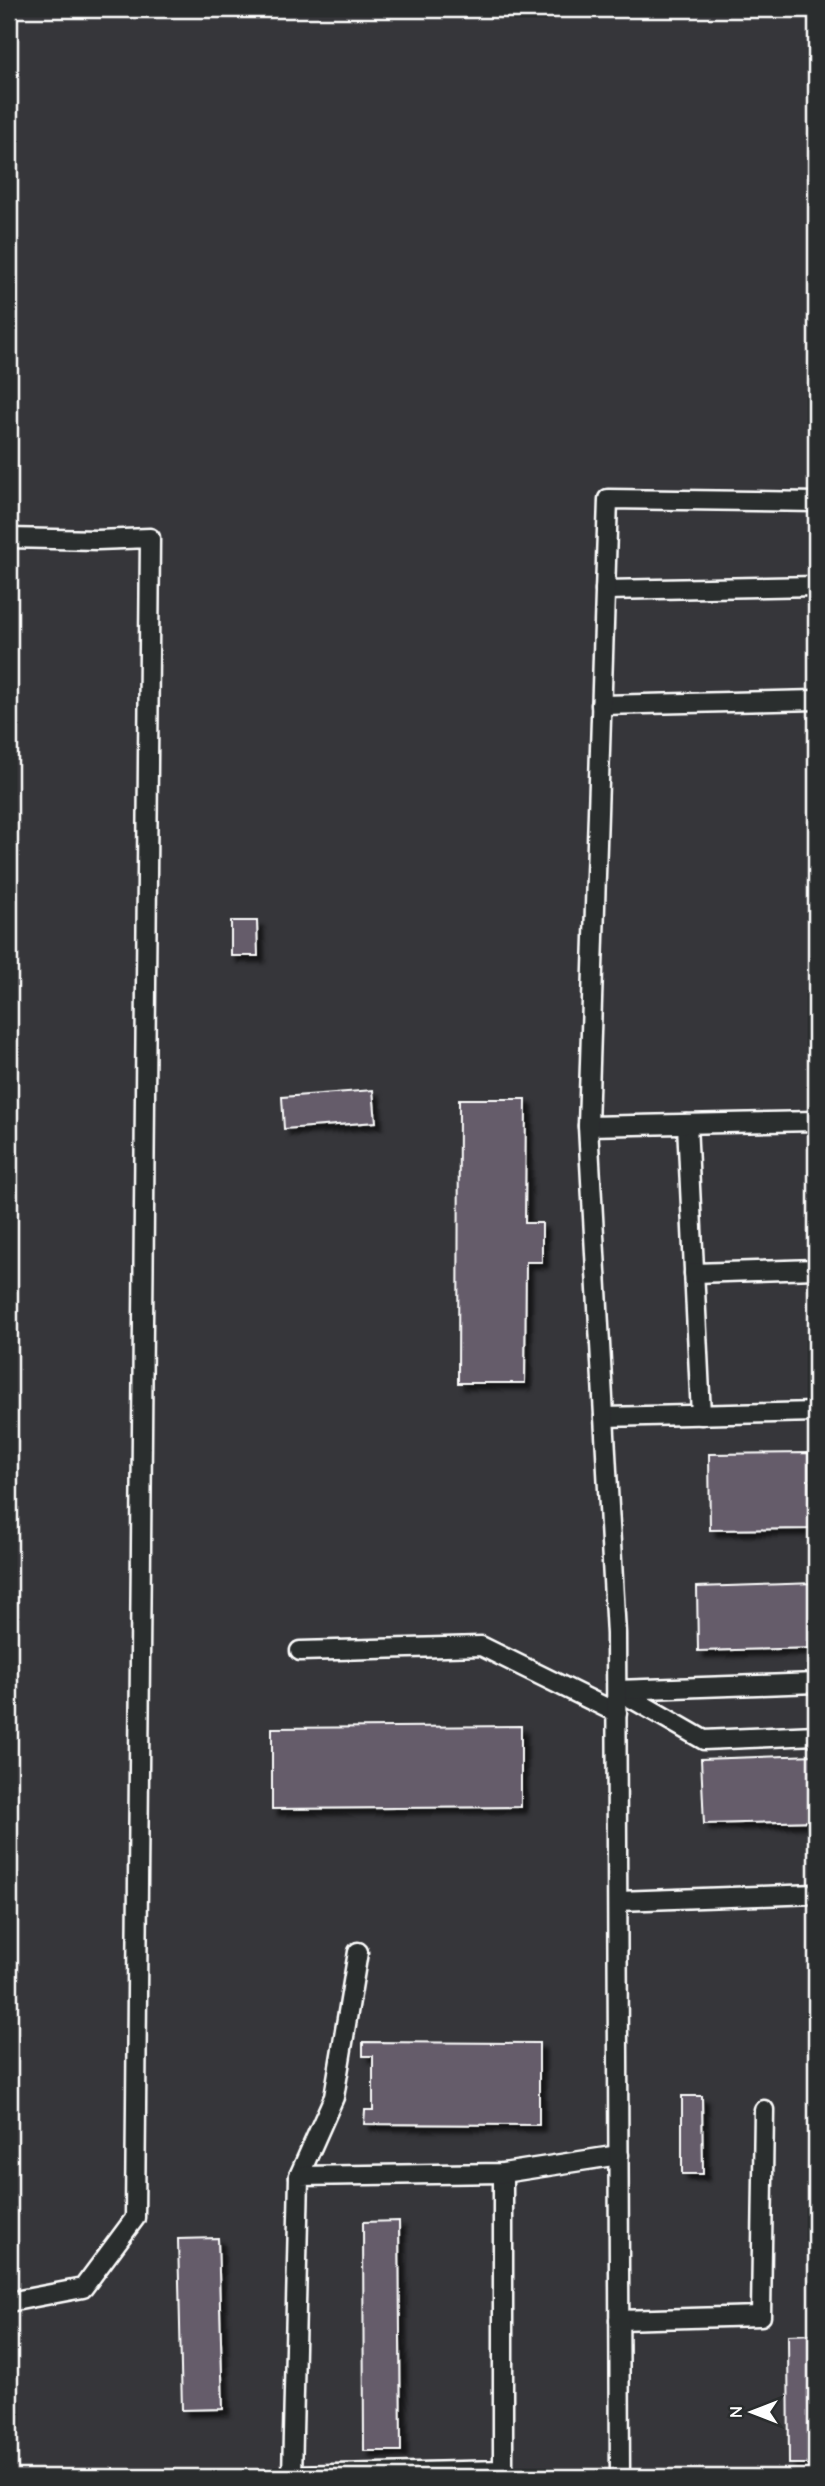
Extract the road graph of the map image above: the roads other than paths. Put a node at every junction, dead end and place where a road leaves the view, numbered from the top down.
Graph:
1 (816, 502) edge
2 (9, 538) edge
3 (816, 586) edge
4 (605, 590) junction
5 (816, 700) edge
6 (601, 705) junction
7 (816, 1121) edge
8 (687, 1124) junction
9 (588, 1126) junction
10 (816, 1269) edge
11 (694, 1273) junction
12 (816, 1412) edge
13 (701, 1415) junction
14 (604, 1417) junction
15 (300, 1651) dead end
16 (816, 1684) edge
17 (617, 1690) junction
18 (617, 1713) junction
19 (816, 1735) edge
20 (816, 1894) edge
21 (618, 1901) junction
22 (358, 1952) dead end
23 (764, 2110) dead end
24 (619, 2155) junction
25 (503, 2173) junction
26 (299, 2176) junction
27 (9, 2302) edge
28 (619, 2320) junction
29 (292, 2476) edge
30 (620, 2477) edge

1 - 4 lane
2 - 27 lane
3 - 4 lane
4 - 6 lane
5 - 6 lane
6 - 9 lane
7 - 8 lane
8 - 9 lane
8 - 11 lane
9 - 14 lane
10 - 11 lane
11 - 13 lane
12 - 13 lane
13 - 14 lane
14 - 17 lane
15 - 18 lane
16 - 17 lane
17 - 18 lane
17 - 19 lane
18 - 21 lane
20 - 21 lane
21 - 24 lane
22 - 26 lane
23 - 28 lane
24 - 25 lane
24 - 28 lane
25 - 26 lane
25 - 29 lane
26 - 29 lane
28 - 30 lane

